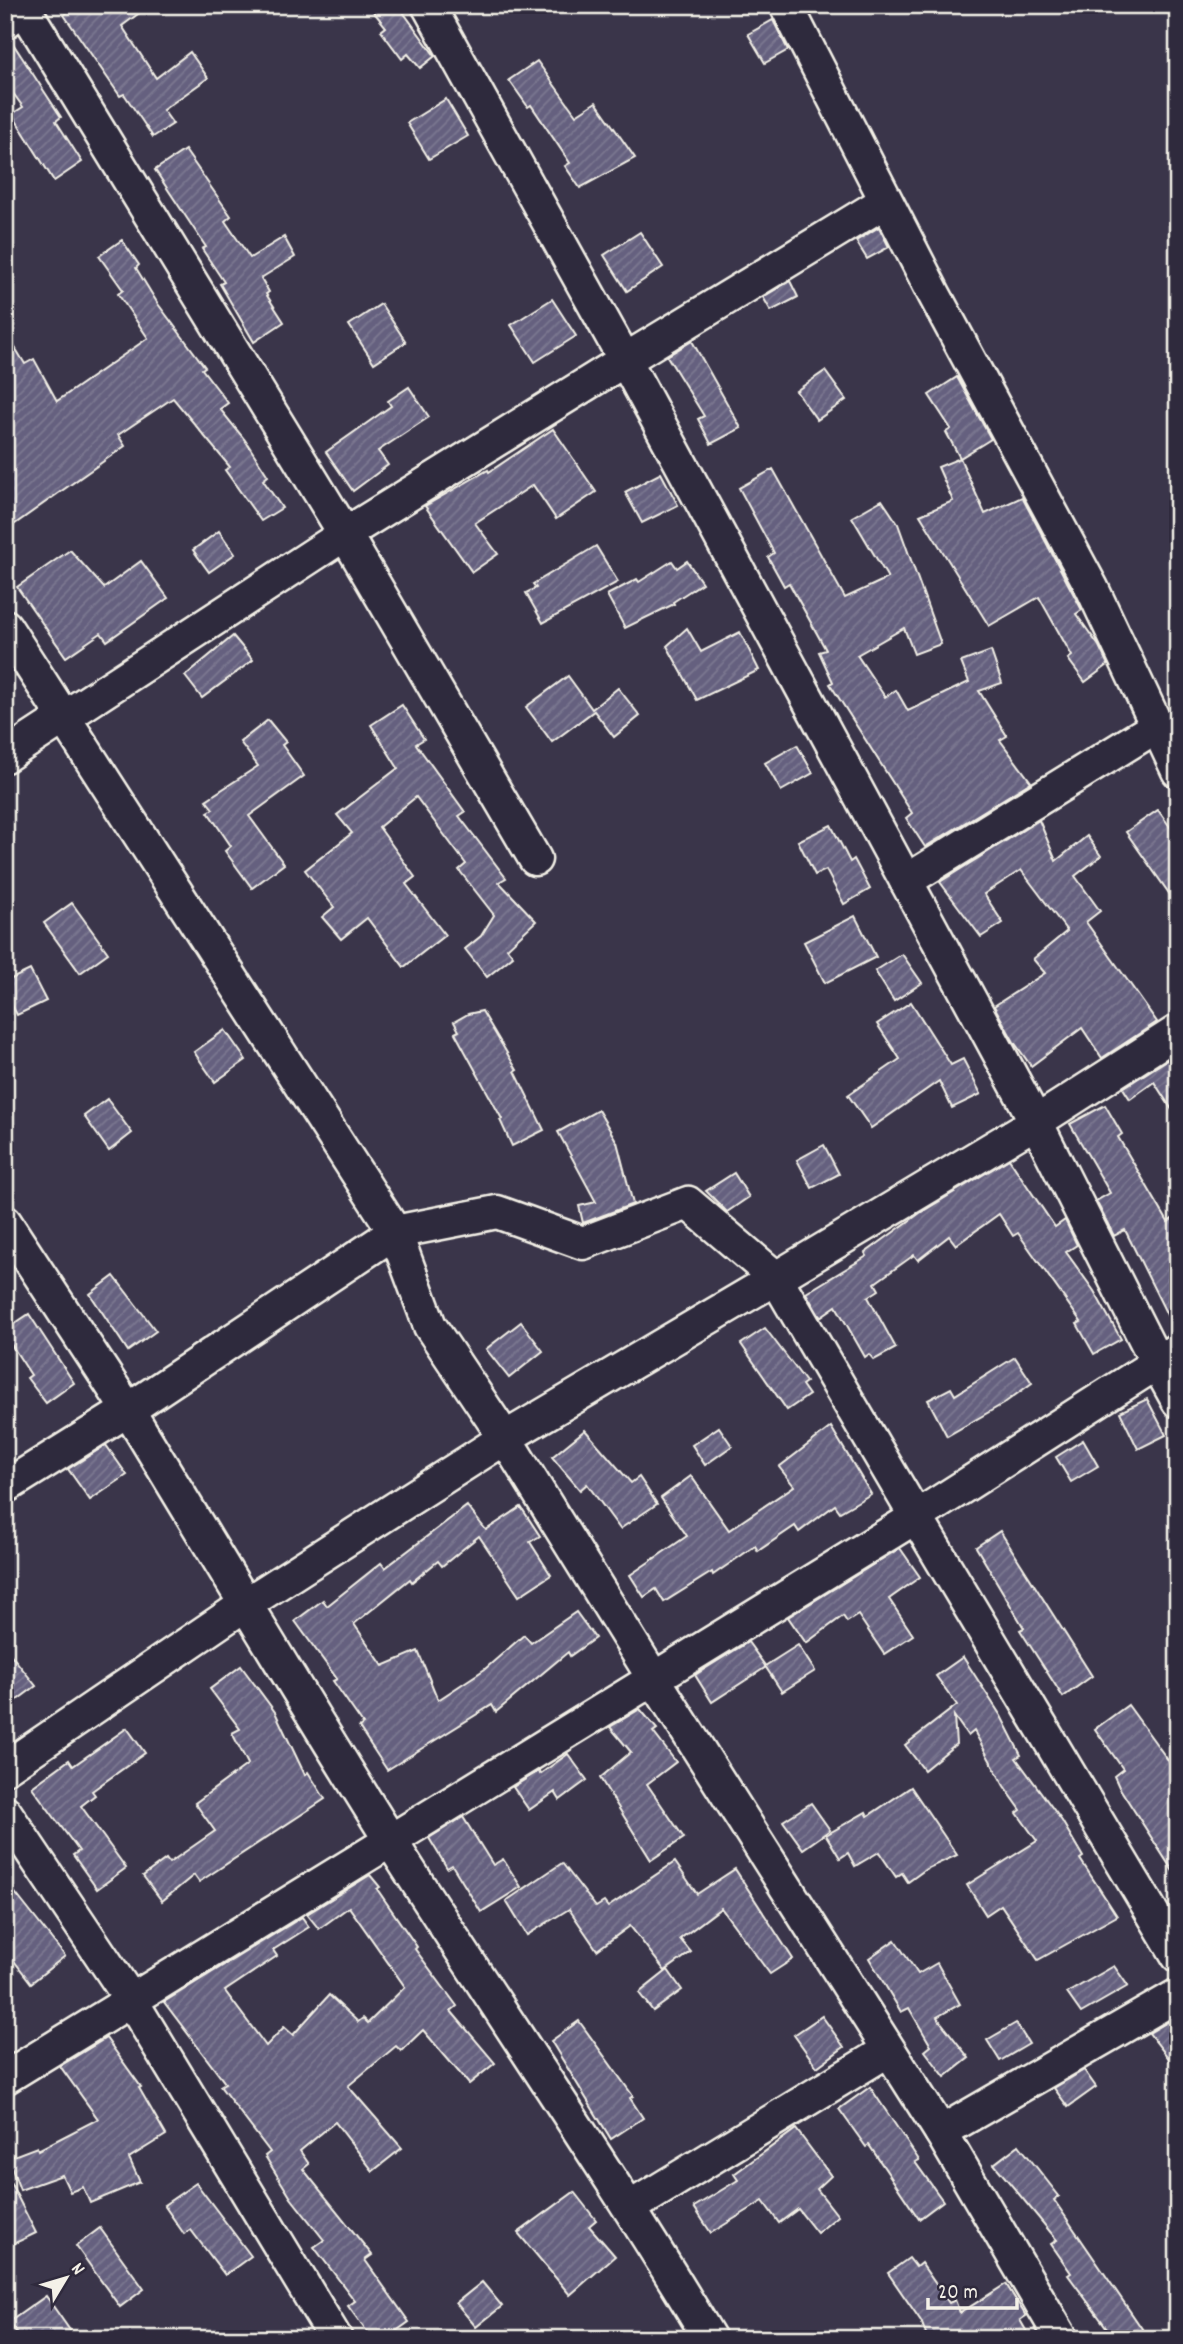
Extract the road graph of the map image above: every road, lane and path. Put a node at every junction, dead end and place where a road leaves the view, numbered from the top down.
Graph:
1 (428, 5) edge
2 (786, 5) edge
3 (20, 10) edge
4 (886, 201) junction
5 (625, 360) junction
6 (345, 534) junction
7 (5, 626) edge
8 (64, 718) junction
9 (1157, 726) junction
10 (5, 756) edge
11 (1178, 771) edge
12 (536, 859) dead end
13 (906, 881) junction
14 (1178, 1031) edge
15 (1036, 1122) junction
16 (5, 1222) edge
17 (395, 1233) junction
18 (776, 1278) junction
19 (1167, 1356) edge
20 (1178, 1401) edge
21 (128, 1410) junction
22 (505, 1438) junction
23 (5, 1487) edge
24 (916, 1517) junction
25 (246, 1604) junction
26 (653, 1679) junction
27 (5, 1768) edge
28 (5, 1812) edge
29 (390, 1841) junction
30 (1178, 1956) edge
31 (1178, 1995) edge
32 (131, 2000) junction
33 (887, 2050) junction
34 (5, 2078) edge
35 (941, 2132) junction
36 (631, 2207) junction
37 (336, 2339) edge
38 (710, 2339) edge
39 (1062, 2339) edge

1 - 5 street
2 - 4 street
3 - 6 street
4 - 5 street
4 - 9 street
5 - 6 street
5 - 13 street
6 - 8 street
6 - 12 street
7 - 8 street
8 - 10 street
8 - 17 street
9 - 11 street
9 - 13 street
13 - 15 street
14 - 15 street
15 - 18 street
15 - 19 street
16 - 21 street
17 - 18 street
17 - 21 street
17 - 22 street
18 - 22 street
18 - 24 street
19 - 20 street
19 - 24 street
21 - 23 street
21 - 25 street
22 - 25 street
22 - 26 street
24 - 26 street
24 - 30 street
25 - 27 street
25 - 29 street
26 - 29 street
26 - 33 street
28 - 32 street
29 - 32 street
29 - 36 street
31 - 35 street
32 - 34 street
32 - 37 street
33 - 35 street
33 - 36 street
35 - 39 street
36 - 38 street

